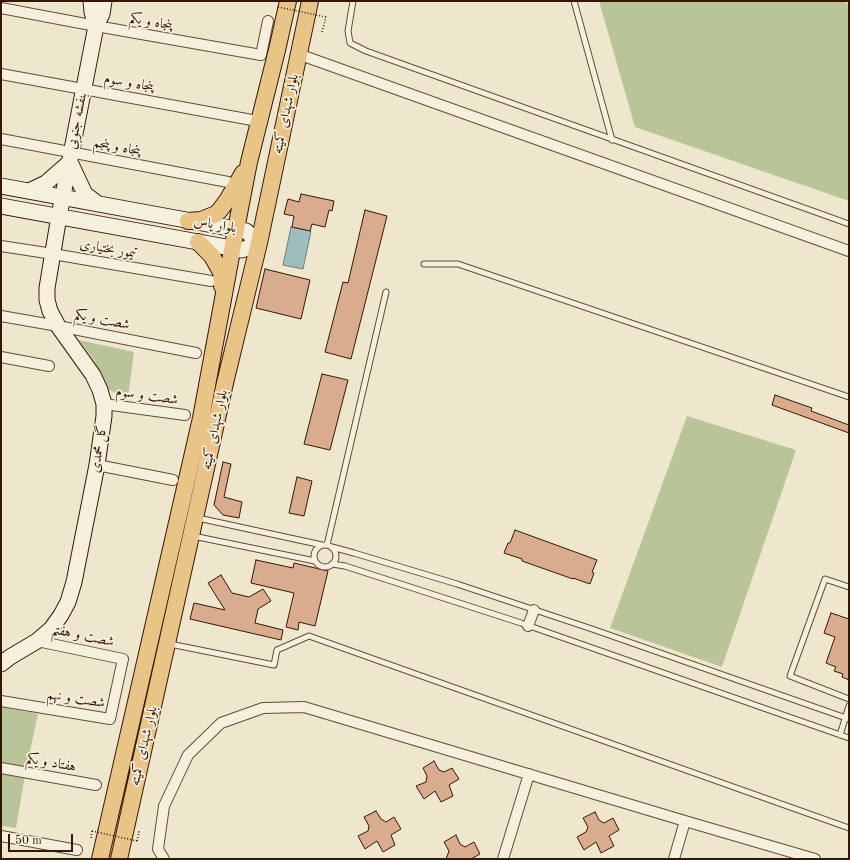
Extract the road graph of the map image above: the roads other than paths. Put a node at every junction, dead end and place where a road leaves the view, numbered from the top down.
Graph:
1 (91, 1) edge
2 (104, 1) edge
3 (310, 1) edge
4 (353, 1) edge
5 (574, 1) edge
6 (283, 4) edge
7 (1, 8) edge
8 (268, 21) dead end
9 (96, 26) junction
10 (298, 54) junction
11 (1, 74) edge
12 (84, 89) junction
13 (252, 120) dead end
14 (1, 139) edge
15 (612, 140) junction
16 (71, 157) junction
17 (250, 162) junction
18 (228, 182) dead end
19 (1, 186) edge
20 (29, 191) junction
21 (63, 198) junction
22 (99, 204) junction
23 (1, 206) edge
24 (59, 216) junction
25 (188, 220) junction
26 (849, 224) edge
27 (231, 228) junction
28 (198, 242) junction
29 (259, 243) junction
30 (1, 246) edge
31 (228, 247) junction
32 (849, 251) edge
33 (53, 254) junction
34 (424, 264) dead end
35 (211, 282) dead end
36 (386, 292) dead end
37 (223, 295) junction
38 (1, 316) edge
39 (58, 326) junction
40 (196, 353) dead end
41 (1, 357) edge
42 (49, 366) dead end
43 (849, 397) edge
44 (104, 404) junction
45 (185, 415) dead end
46 (97, 465) junction
47 (173, 480) dead end
48 (196, 517) junction
49 (192, 536) junction
50 (327, 546) junction
51 (315, 561) junction
52 (332, 564) junction
53 (849, 587) edge
54 (534, 610) junction
55 (528, 626) junction
56 (37, 641) junction
57 (167, 643) junction
58 (123, 659) joint
59 (1, 664) edge
60 (849, 699) edge
61 (1, 701) edge
62 (849, 706) edge
63 (847, 718) edge
64 (840, 735) junction
65 (849, 738) edge
66 (1, 768) edge
67 (528, 774) junction
68 (96, 785) dead end
69 (685, 821) junction
70 (849, 828) edge
71 (1, 836) edge
72 (77, 850) dead end
73 (100, 859) edge
74 (119, 859) edge
75 (164, 859) edge
76 (503, 859) edge
77 (674, 859) edge
78 (815, 859) edge

1 - 9 street, بنفشه جنوبی
2 - 9 street, بنفشه جنوبی
3 - 10 main road, بلوار شهدای کمیته
4 - 15 lane
5 - 15 lane
6 - 17 main road, بلوار شهدای کمیته
7 - 9 street, پنجاه و یکم
8 - 9 street, پنجاه و یکم
9 - 12 street, بنفشه جنوبی
10 - 29 main road, بلوار شهدای کمیته
10 - 32 street
11 - 12 street, پنجاه و سوم
12 - 13 street, پنجاه و سوم
12 - 16 street, بنفشه جنوبی
14 - 16 street, پنجاه و پنجم
15 - 26 lane
16 - 18 street, پنجاه و پنجم
16 - 20 street
16 - 21 street, بنفشه جنوبی
16 - 22 street
17 - 25 main road
17 - 27 main road, بلوار شهدای کمیته
19 - 20 street, بلوار یاس
20 - 21 street, بلوار یاس
21 - 22 street, بلوار یاس
21 - 24 street, بنفشه جنوبی
22 - 25 street, بلوار یاس
23 - 24 street, بلوار یاس
24 - 28 street, بلوار یاس
24 - 33 street, گل محمدی
25 - 27 street, بلوار یاس
27 - 29 street, بلوار یاس
27 - 31 main road, بلوار شهدای کمیته
28 - 31 street, بلوار یاس
28 - 37 main road
29 - 31 street, بلوار یاس
29 - 48 main road, بلوار شهدای کمیته
30 - 33 street, تیمور بختیاری
31 - 37 main road, بلوار شهدای کمیته
33 - 35 street, تیمور بختیاری
33 - 39 street, گل محمدی
34 - 43 lane
36 - 50 lane
37 - 73 main road, بلوار شهدای کمیته
38 - 39 street, شصت و یکم
39 - 40 street, شصت و یکم
39 - 44 street, گل محمدی
41 - 42 street
44 - 45 street, شصت و سوم
44 - 46 street, گل محمدی
46 - 47 street
46 - 56 street, گل محمدی
48 - 49 main road, بلوار شهدای کمیته
48 - 50 lane
49 - 51 lane
49 - 57 main road, بلوار شهدای کمیته
50 - 51 lane
50 - 52 lane
50 - 54 lane
51 - 52 lane
52 - 55 lane
53 - 60 lane
54 - 55 street
54 - 63 lane
55 - 64 lane
56 - 58 street, شصت و هفتم
56 - 59 street, گل محمدی
57 - 70 lane
57 - 74 main road, بلوار شهدای کمیته
58 - 61 street, شصت و نهم
62 - 63 lane
63 - 64 lane
64 - 65 lane
66 - 68 street, هفتاد و یکم
67 - 69 street
67 - 75 street
67 - 76 street
69 - 77 street
69 - 78 street
71 - 72 street

